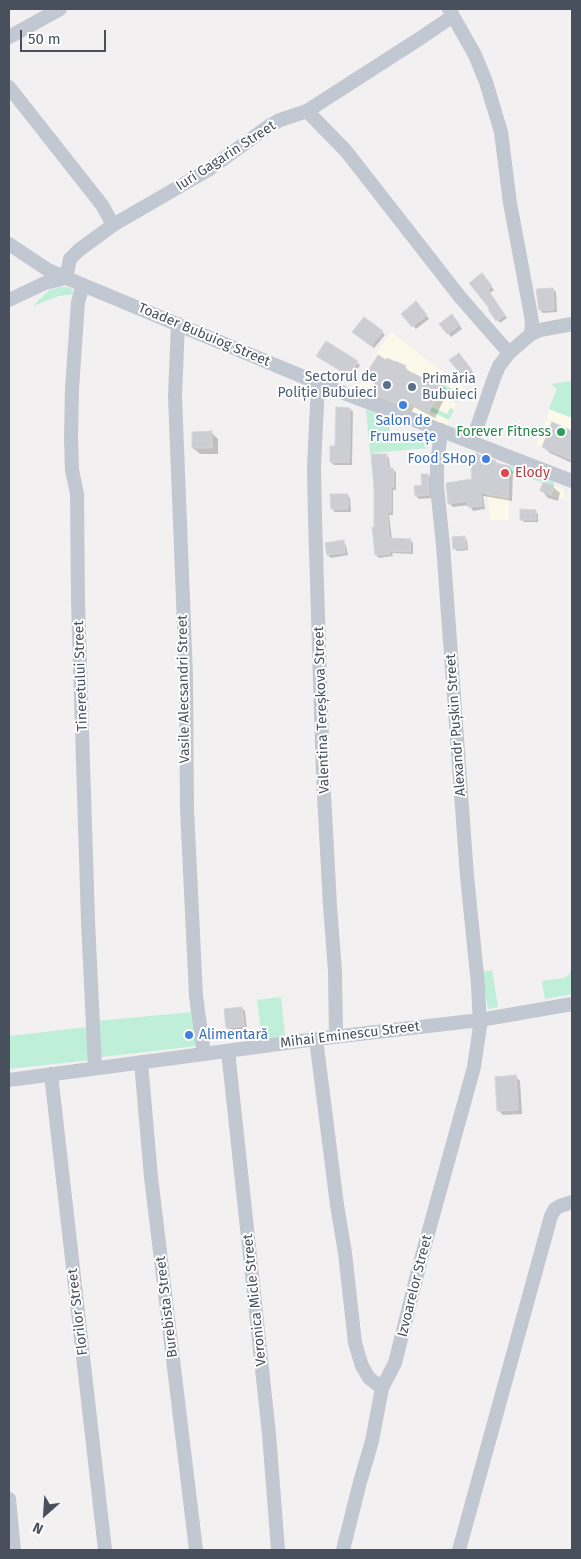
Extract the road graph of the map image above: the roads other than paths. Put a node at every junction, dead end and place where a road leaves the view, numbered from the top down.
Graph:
1 (60, 9) edge
2 (451, 12) edge
3 (9, 37) edge
4 (9, 87) edge
5 (306, 111) junction
6 (113, 225) junction
7 (9, 244) edge
8 (66, 278) junction
9 (83, 286) junction
10 (9, 300) edge
11 (178, 324) junction
12 (572, 324) edge
13 (531, 334) junction
14 (509, 352) junction
15 (318, 383) junction
16 (441, 430) junction
17 (472, 442) junction
18 (572, 481) edge
19 (572, 1004) edge
20 (480, 1020) junction
21 (336, 1036) junction
22 (316, 1039) junction
23 (228, 1051) junction
24 (204, 1054) junction
25 (141, 1062) junction
26 (95, 1068) junction
27 (51, 1074) junction
28 (9, 1080) edge
29 (572, 1202) edge
30 (382, 1388) junction
31 (9, 1499) edge
32 (14, 1550) edge
33 (105, 1550) edge
34 (196, 1550) edge
35 (278, 1550) edge
36 (343, 1550) edge
37 (459, 1550) edge

1 - 3 street
2 - 5 street, Iuri Gagarin Street
2 - 13 street
4 - 6 street
5 - 6 street, Iuri Gagarin Street
5 - 14 street
6 - 8 street, Iuri Gagarin Street
7 - 8 street, Toader Bubuiog Street
8 - 9 street, Toader Bubuiog Street
8 - 10 street
9 - 11 street, Toader Bubuiog Street
9 - 26 street, Tineretului Street
11 - 15 street, Toader Bubuiog Street
11 - 24 street, Vasile Alecsandri Street
12 - 13 street
13 - 14 street
14 - 17 street
15 - 16 street, Toader Bubuiog Street
15 - 21 street, Valentina Tereșkova Street
16 - 17 street, Toader Bubuiog Street
16 - 20 street, Alexandr Pușkin Street
17 - 18 street, Toader Bubuiog Street
19 - 20 street, Mihai Eminescu Street
20 - 21 street, Mihai Eminescu Street
20 - 30 street, Izvoarelor Street
21 - 22 street, Mihai Eminescu Street
22 - 23 street, Mihai Eminescu Street
22 - 30 street
23 - 24 street, Mihai Eminescu Street
23 - 35 street, Veronica Micle Street
24 - 25 street, Mihai Eminescu Street
25 - 26 street, Mihai Eminescu Street
25 - 34 street, Burebista Street
26 - 27 street, Mihai Eminescu Street
27 - 28 street, Mihai Eminescu Street
27 - 33 street, Florilor Street
29 - 37 street
30 - 36 street, Izvoarelor Street
31 - 32 street

